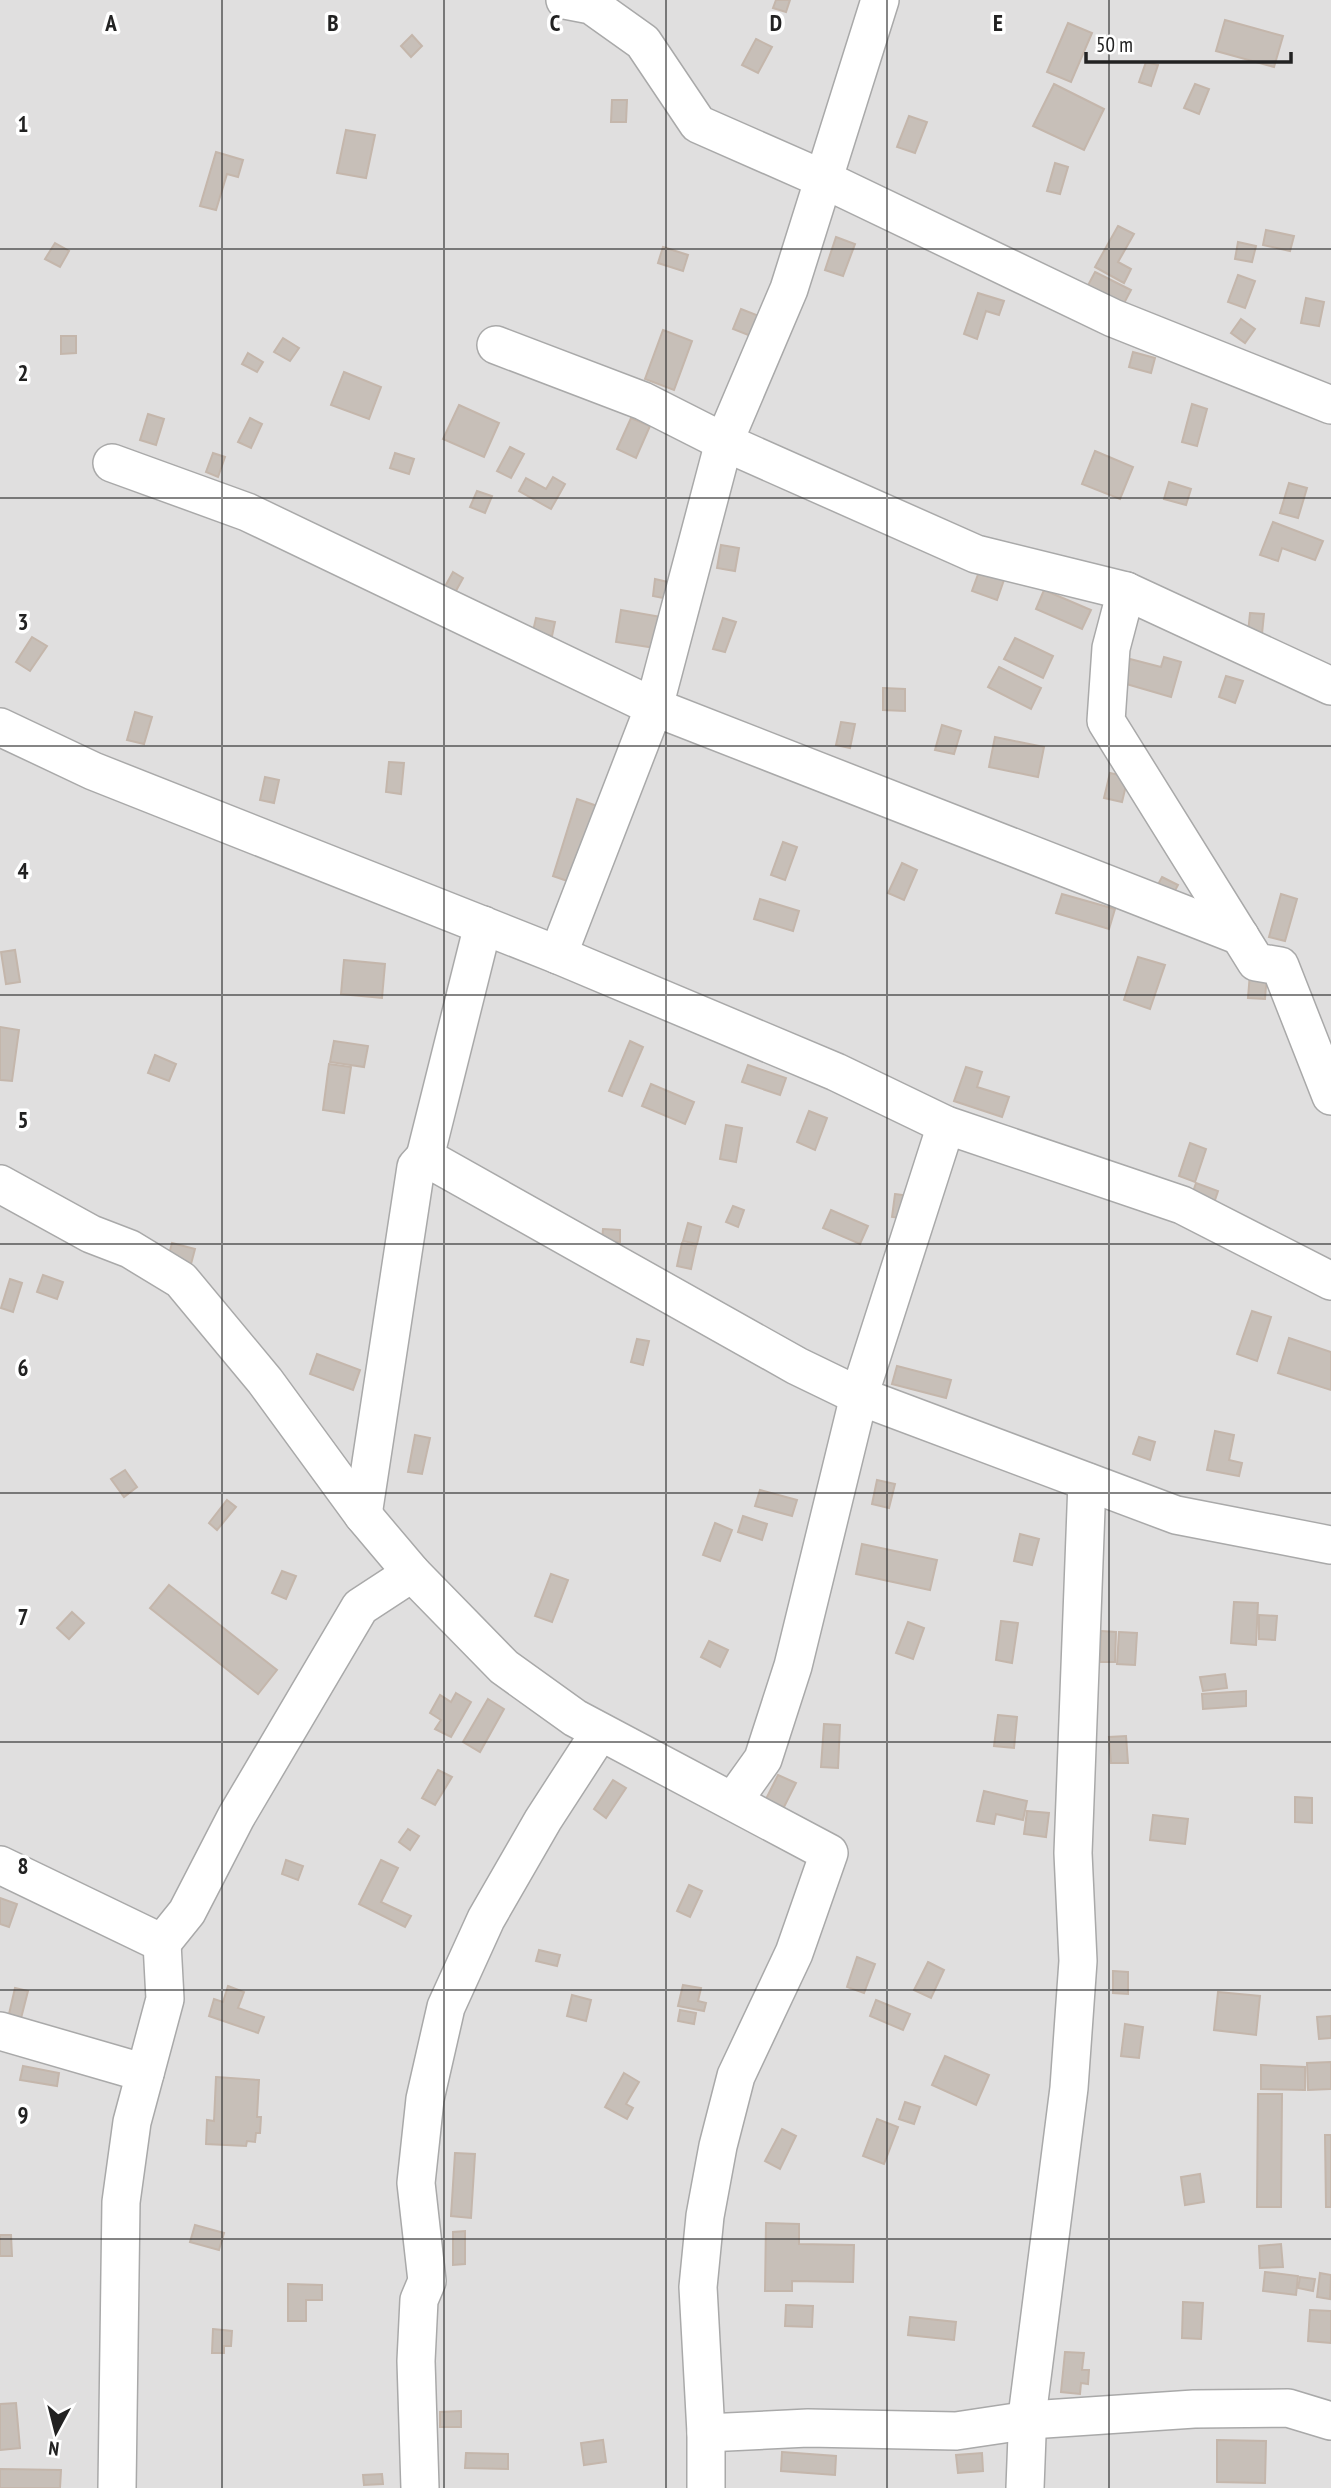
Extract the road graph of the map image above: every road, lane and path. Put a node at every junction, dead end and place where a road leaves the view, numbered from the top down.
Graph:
1 (565, 0) edge
2 (880, 0) edge
3 (823, 179) junction
4 (496, 345) dead end
5 (1331, 405) edge
6 (724, 442) junction
7 (112, 463) dead end
8 (1126, 591) junction
9 (1331, 686) edge
10 (653, 706) junction
11 (0, 727) edge
12 (483, 925) junction
13 (1240, 936) junction
14 (558, 955) junction
15 (1331, 1096) edge
16 (946, 1125) junction
17 (425, 1157) junction
18 (0, 1184) edge
19 (1331, 1281) edge
20 (859, 1396) junction
21 (1087, 1482) junction
22 (363, 1515) junction
23 (1331, 1545) edge
24 (412, 1573) junction
25 (600, 1731) junction
26 (733, 1801) junction
27 (0, 1865) edge
28 (162, 1943) junction
29 (0, 2031) edge
30 (145, 2073) junction
31 (1030, 2420) junction
32 (1331, 2421) edge
33 (706, 2433) junction
34 (117, 2488) edge
35 (420, 2488) edge
36 (706, 2488) edge
37 (1025, 2488) edge

1 - 3 street
2 - 3 street
3 - 5 street
3 - 6 street
4 - 6 street
6 - 8 street
6 - 10 street
7 - 10 street
8 - 9 street
8 - 13 street
10 - 13 street
10 - 14 street
11 - 12 street
12 - 14 street
12 - 17 street
13 - 15 street
14 - 16 street
16 - 19 street
16 - 20 street
17 - 20 street
17 - 22 street
18 - 22 street
20 - 21 street
20 - 26 street
21 - 23 street
21 - 31 street
22 - 24 street
24 - 25 street
24 - 28 street
25 - 26 street
25 - 35 street
26 - 33 street
27 - 28 street
28 - 30 street
29 - 30 street
30 - 34 street
31 - 32 street
31 - 33 street
31 - 37 street
33 - 36 street

